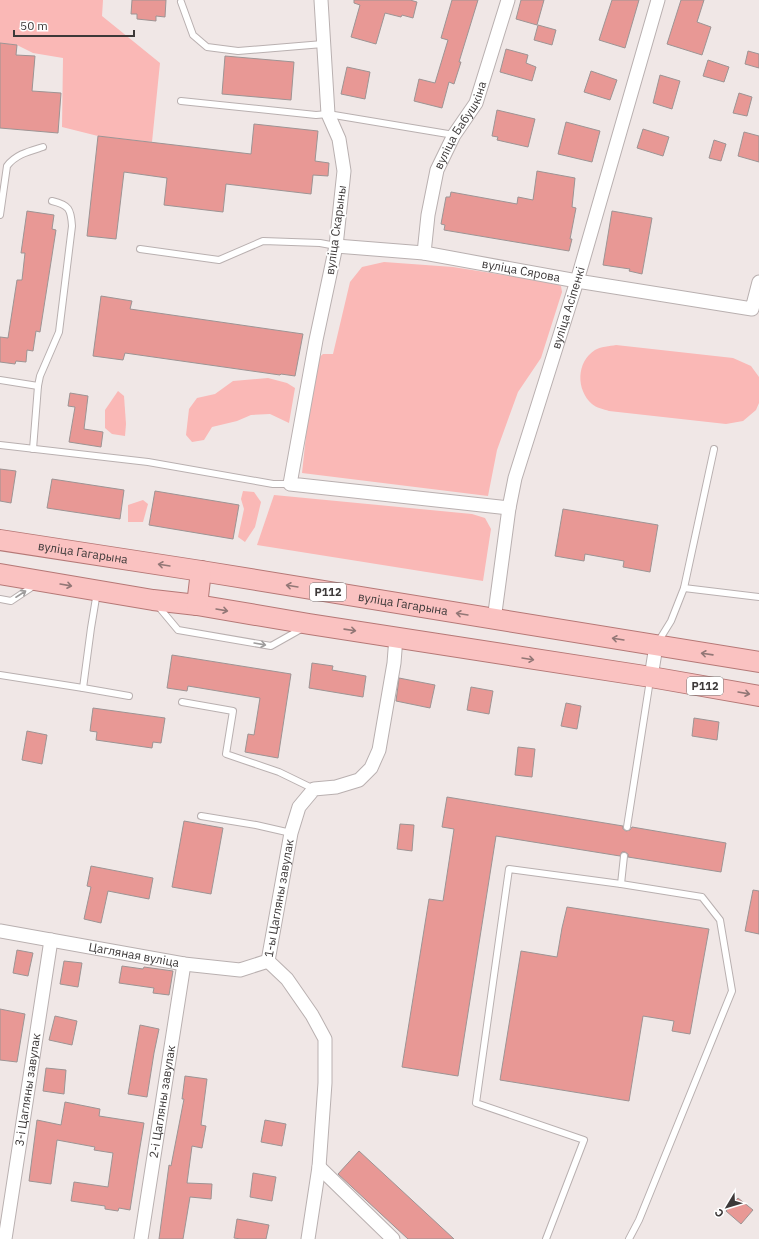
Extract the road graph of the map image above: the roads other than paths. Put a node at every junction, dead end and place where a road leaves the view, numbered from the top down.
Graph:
1 (321, 0) edge
2 (508, 0) edge
3 (658, 0) edge
4 (181, 2) dead end
5 (323, 44) junction
6 (181, 101) dead end
7 (328, 114) junction
8 (454, 135) junction
9 (43, 147) dead end
10 (52, 201) dead end
11 (0, 215) edge
12 (336, 246) junction
13 (140, 249) dead end
14 (424, 253) junction
15 (577, 281) junction
16 (759, 282) edge
17 (0, 380) edge
18 (38, 386) junction
19 (0, 444) edge
20 (33, 449) junction
21 (714, 449) dead end
22 (290, 484) junction
23 (509, 508) junction
24 (0, 540) edge
25 (201, 571) junction
26 (0, 574) edge
27 (41, 581) junction
28 (684, 588) junction
29 (97, 591) junction
30 (759, 597) edge
31 (0, 599) edge
32 (153, 600) junction
33 (197, 606) junction
34 (494, 620) junction
35 (309, 624) junction
36 (396, 637) junction
37 (656, 646) junction
38 (759, 662) edge
39 (0, 675) edge
40 (651, 677) junction
41 (83, 688) junction
42 (129, 696) dead end
43 (759, 696) edge
44 (182, 702) dead end
45 (314, 789) junction
46 (201, 816) dead end
47 (627, 827) dead end
48 (290, 832) junction
49 (624, 856) dead end
50 (621, 884) junction
51 (0, 931) edge
52 (52, 940) junction
53 (268, 961) junction
54 (184, 964) junction
55 (319, 1167) junction
56 (5, 1239) edge
57 (141, 1239) edge
58 (308, 1239) edge
59 (393, 1239) edge
60 (546, 1239) edge
61 (629, 1239) edge

1 - 5 street, вуліца Скарыны
2 - 8 street, вуліца Бабушкіна
3 - 15 street, вуліца Асіпенкі
4 - 5 lane
5 - 7 street, вуліца Скарыны
6 - 7 lane
7 - 8 lane
7 - 12 street, вуліца Скарыны
8 - 14 street, вуліца Бабушкіна
9 - 11 lane
10 - 18 lane
12 - 13 lane
12 - 14 street, вуліца Сярова
12 - 22 street, вуліца Скарыны
14 - 15 street, вуліца Сярова
15 - 16 street, вуліца Сярова
15 - 23 street, вуліца Асіпенкі
17 - 18 lane
18 - 20 lane
19 - 20 lane
20 - 22 lane
21 - 28 lane
22 - 23 street
23 - 34 street, вуліца Асіпенкі
25 -> 24 main road, вуліца Гагарына / Р112
25 - 33 main road
34 -> 25 main road, вуліца Гагарына / Р112
26 - 27 main road, Р112
27 -> 29 main road, Р112
31 -> 27 lane
28 - 30 lane
28 - 37 lane
29 - 32 main road, Р112
29 - 41 lane
32 - 33 main road, Р112
32 -> 35 lane
33 -> 35 main road, Р112
37 -> 34 main road, вуліца Гагарына / Р112
35 -> 36 main road, Р112
36 -> 40 main road, Р112
36 - 45 street
38 -> 37 main road, вуліца Гагарына / Р112
37 - 40 street
39 - 41 lane
40 -> 43 main road, Р112
40 - 47 lane
41 - 42 lane
44 - 45 lane
45 - 48 street, 1-ы Цагляны завулак
46 - 48 lane
48 - 53 street, 1-ы Цагляны завулак
49 - 50 lane
50 - 60 lane
50 - 61 lane
51 - 52 street, Цагляная вуліца
52 - 54 street, Цагляная вуліца
52 - 56 street, 3-і Цагляны завулак
53 - 54 street, Цагляная вуліца
53 - 55 street, 1-ы Цагляны завулак
54 - 57 street, 2-і Цагляны завулак
55 - 58 street, 1-ы Цагляны завулак
55 - 59 street

